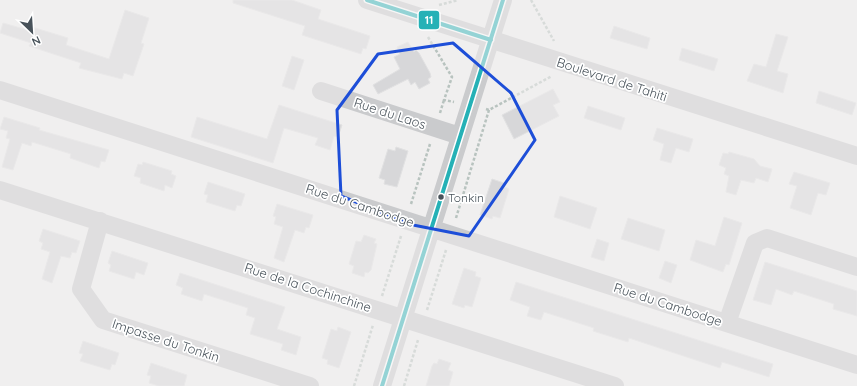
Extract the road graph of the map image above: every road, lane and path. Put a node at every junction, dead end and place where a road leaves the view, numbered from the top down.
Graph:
1 (367, 0) edge
2 (458, 0) edge
3 (503, 0) edge
4 (531, 0) edge
5 (434, 3) dead end
6 (490, 40) junction
7 (560, 62) junction
8 (0, 90) edge
9 (321, 91) dead end
10 (444, 100) dead end
11 (435, 128) junction
12 (460, 136) junction
13 (857, 156) edge
14 (0, 190) edge
15 (406, 220) junction
16 (100, 221) junction
17 (431, 228) junction
18 (857, 267) edge
19 (378, 309) junction
20 (403, 318) junction
21 (727, 323) junction
22 (857, 365) edge
23 (310, 386) edge
24 (354, 386) edge
25 (382, 386) edge
26 (615, 386) edge

1 - 6 street, Boulevard de Tahiti
2 - 5 path
3 - 6 street
4 - 7 path
6 - 7 street, Boulevard de Tahiti
6 - 12 street
7 - 13 street, Boulevard de Tahiti
8 - 15 street, Rue du Cambodge
9 - 11 street, Rue du Laos
10 - 11 path
11 - 12 street, Rue du Laos
11 - 15 path
12 - 17 street
14 - 16 street, Rue de la Cochinchine
15 - 17 street, Rue du Cambodge
15 - 19 path
16 - 19 street, Rue de la Cochinchine
16 - 23 street, Impasse du Tonkin
17 - 20 street
17 - 21 street, Rue du Cambodge
18 - 21 street
19 - 20 street, Rue de la Cochinchine
19 - 24 path
20 - 25 street
20 - 26 street, Rue de la Cochinchine
21 - 22 street, Rue du Cambodge

